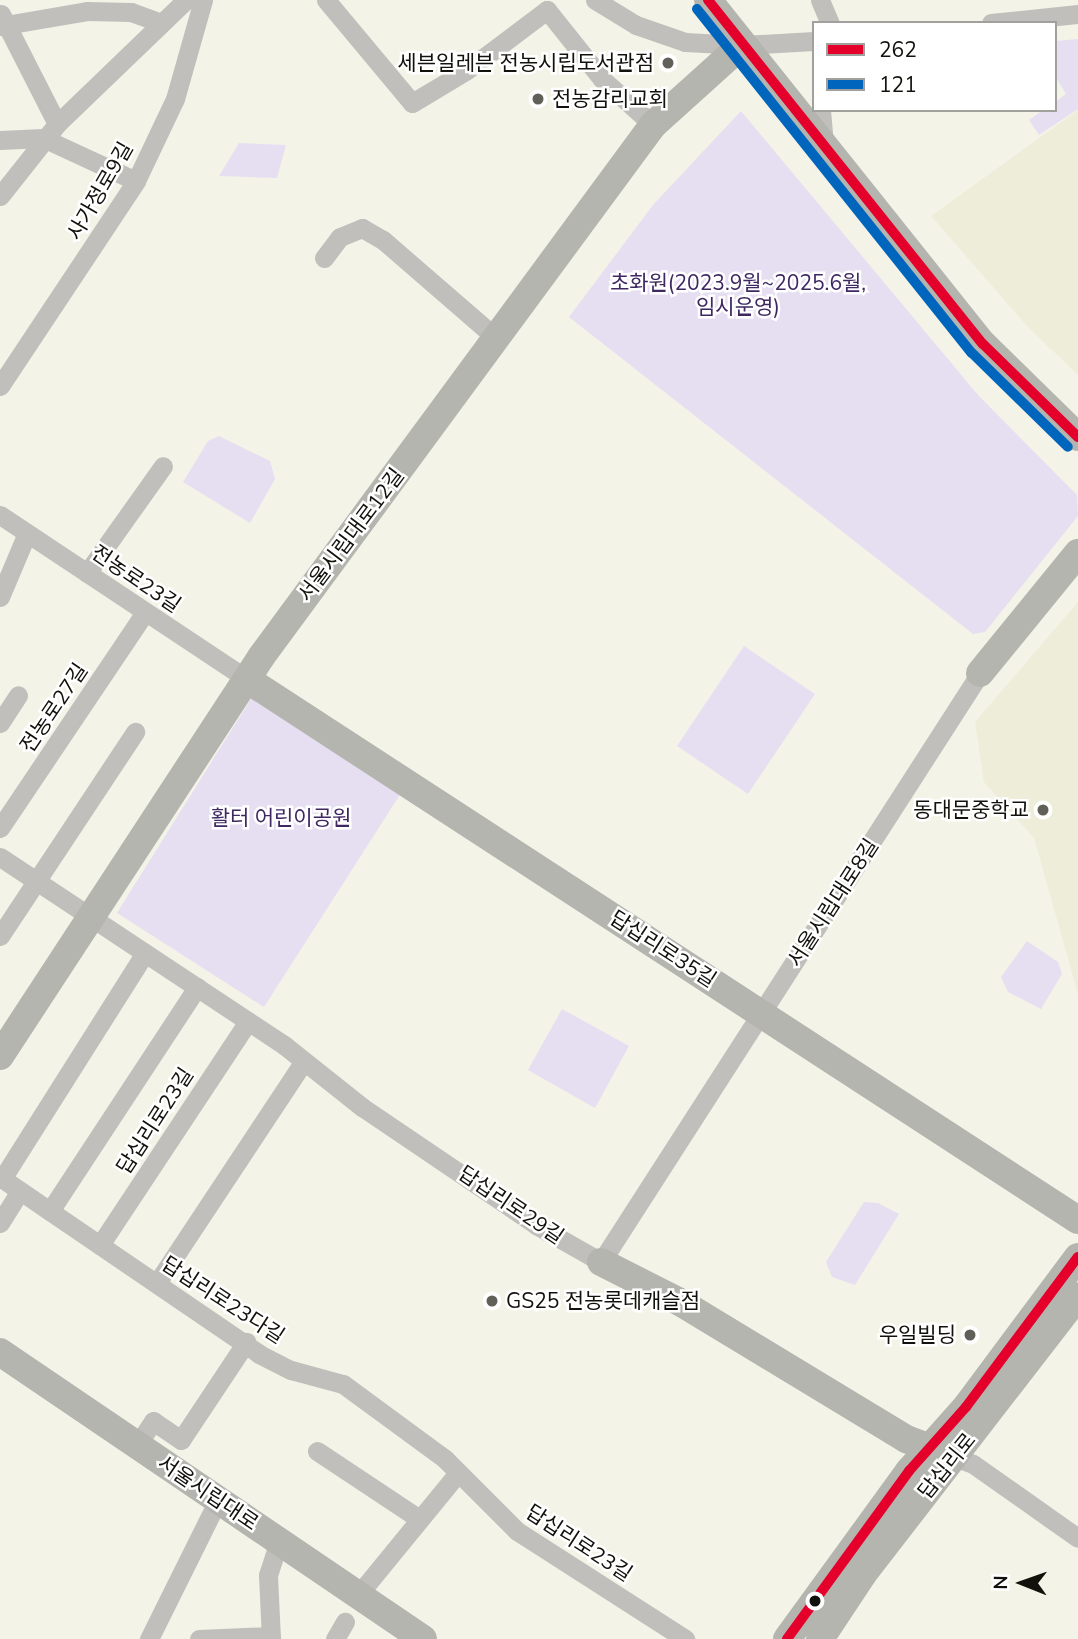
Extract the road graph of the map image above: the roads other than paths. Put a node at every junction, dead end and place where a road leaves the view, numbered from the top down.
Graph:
1 (186, 0) edge
2 (203, 0) edge
3 (326, 0) edge
4 (595, 0) edge
5 (708, 0) edge
6 (820, 0) edge
7 (1078, 14) edge
8 (2, 21) edge
9 (829, 21) edge
10 (1010, 21) edge
11 (158, 22) junction
12 (812, 41) edge
13 (742, 45) junction
14 (821, 112) edge
15 (57, 124) junction
16 (653, 125) junction
17 (43, 138) junction
18 (0, 141) edge
19 (824, 146) junction
20 (136, 181) junction
21 (0, 196) edge
22 (324, 258) dead end
23 (496, 338) junction
24 (0, 386) edge
25 (1078, 437) edge
26 (163, 466) dead end
27 (0, 515) edge
28 (27, 533) junction
29 (1078, 553) edge
30 (87, 573) junction
31 (0, 597) edge
32 (145, 612) junction
33 (980, 673) joint
34 (248, 680) junction
35 (18, 695) dead end
36 (0, 723) edge
37 (135, 732) dead end
38 (0, 828) edge
39 (0, 857) edge
40 (36, 881) junction
41 (90, 917) junction
42 (0, 936) edge
43 (145, 953) junction
44 (197, 988) junction
45 (761, 1013) junction
46 (248, 1021) junction
47 (0, 1056) edge
48 (302, 1064) junction
49 (1, 1178) edge
50 (20, 1191) junction
51 (50, 1211) junction
52 (1078, 1220) edge
53 (0, 1223) edge
54 (100, 1245) junction
55 (1078, 1257) edge
56 (601, 1262) junction
57 (157, 1283) junction
58 (1078, 1296) edge
59 (247, 1342) junction
60 (0, 1352) edge
61 (137, 1445) junction
62 (317, 1451) dead end
63 (942, 1452) junction
64 (458, 1474) junction
65 (218, 1500) junction
66 (418, 1518) junction
67 (1078, 1538) edge
68 (279, 1541) junction
69 (358, 1595) junction
70 (345, 1622) dead end
71 (271, 1638) edge
72 (149, 1639) edge
73 (200, 1639) edge
74 (335, 1639) edge
75 (423, 1639) edge
76 (685, 1639) edge
77 (787, 1639) edge
78 (820, 1639) edge

1 - 11 street
2 - 20 street, 사가정로9길
3 - 16 street
4 - 13 street
5 - 13 street
6 - 9 street
7 - 10 street
8 - 11 street
8 - 15 street
11 - 15 street
12 - 13 street
13 - 16 street, 서울시립대로12길
13 - 19 street
14 - 19 street
15 - 17 street
16 - 23 street, 서울시립대로12길
17 - 18 street
17 - 20 street
17 - 21 street
19 - 25 street
20 - 24 street, 사가정로9길
22 - 23 street
23 - 34 street, 서울시립대로12길
26 - 30 street
27 - 28 street, 전농로23길
28 - 30 street, 전농로23길
28 - 31 street
29 - 33 street, 서울시립대로8길
30 - 32 street, 전농로23길
32 - 34 street, 전농로23길
32 - 38 street, 전농로27길
33 - 45 street, 서울시립대로8길
34 - 41 street, 서울시립대로12길
34 - 45 street, 답십리로35길
35 - 36 street, 전농로27길
37 - 40 street
39 - 40 street
40 - 41 street
40 - 42 street
41 - 43 street, 답십리로29길
41 - 47 street, 서울시립대로12길
43 - 44 street, 답십리로29길
43 - 49 street
44 - 46 street, 답십리로29길
44 - 51 street, 답십리로23길
45 - 52 street, 답십리로35길
45 - 56 street, 서울시립대로8길
46 - 48 street, 답십리로29길
46 - 54 street, 답십리로23길
48 - 56 street, 답십리로29길
48 - 57 street
49 - 50 street, 답십리로23다길
50 - 51 street, 답십리로23다길
50 - 53 street
51 - 54 street, 답십리로23다길
54 - 57 street, 답십리로23다길
55 - 63 street, 답십리로
56 - 63 street, 답십리로29길
57 - 59 street, 답십리로23다길
58 - 63 street, 답십리로
59 - 61 street, 서울시립대로
59 - 64 street, 답십리로23다길
60 - 61 street, 서울시립대로
61 - 65 street, 서울시립대로
62 - 66 street
63 - 67 street
63 - 77 street, 답십리로
63 - 78 street, 답십리로
64 - 66 street
64 - 76 street, 답십리로23길
65 - 68 street, 서울시립대로
65 - 72 street
66 - 69 street
68 - 69 street, 서울시립대로
68 - 71 street, 서울시립대로
69 - 75 street, 서울시립대로
70 - 74 street
71 - 73 street, 서울시립대로

